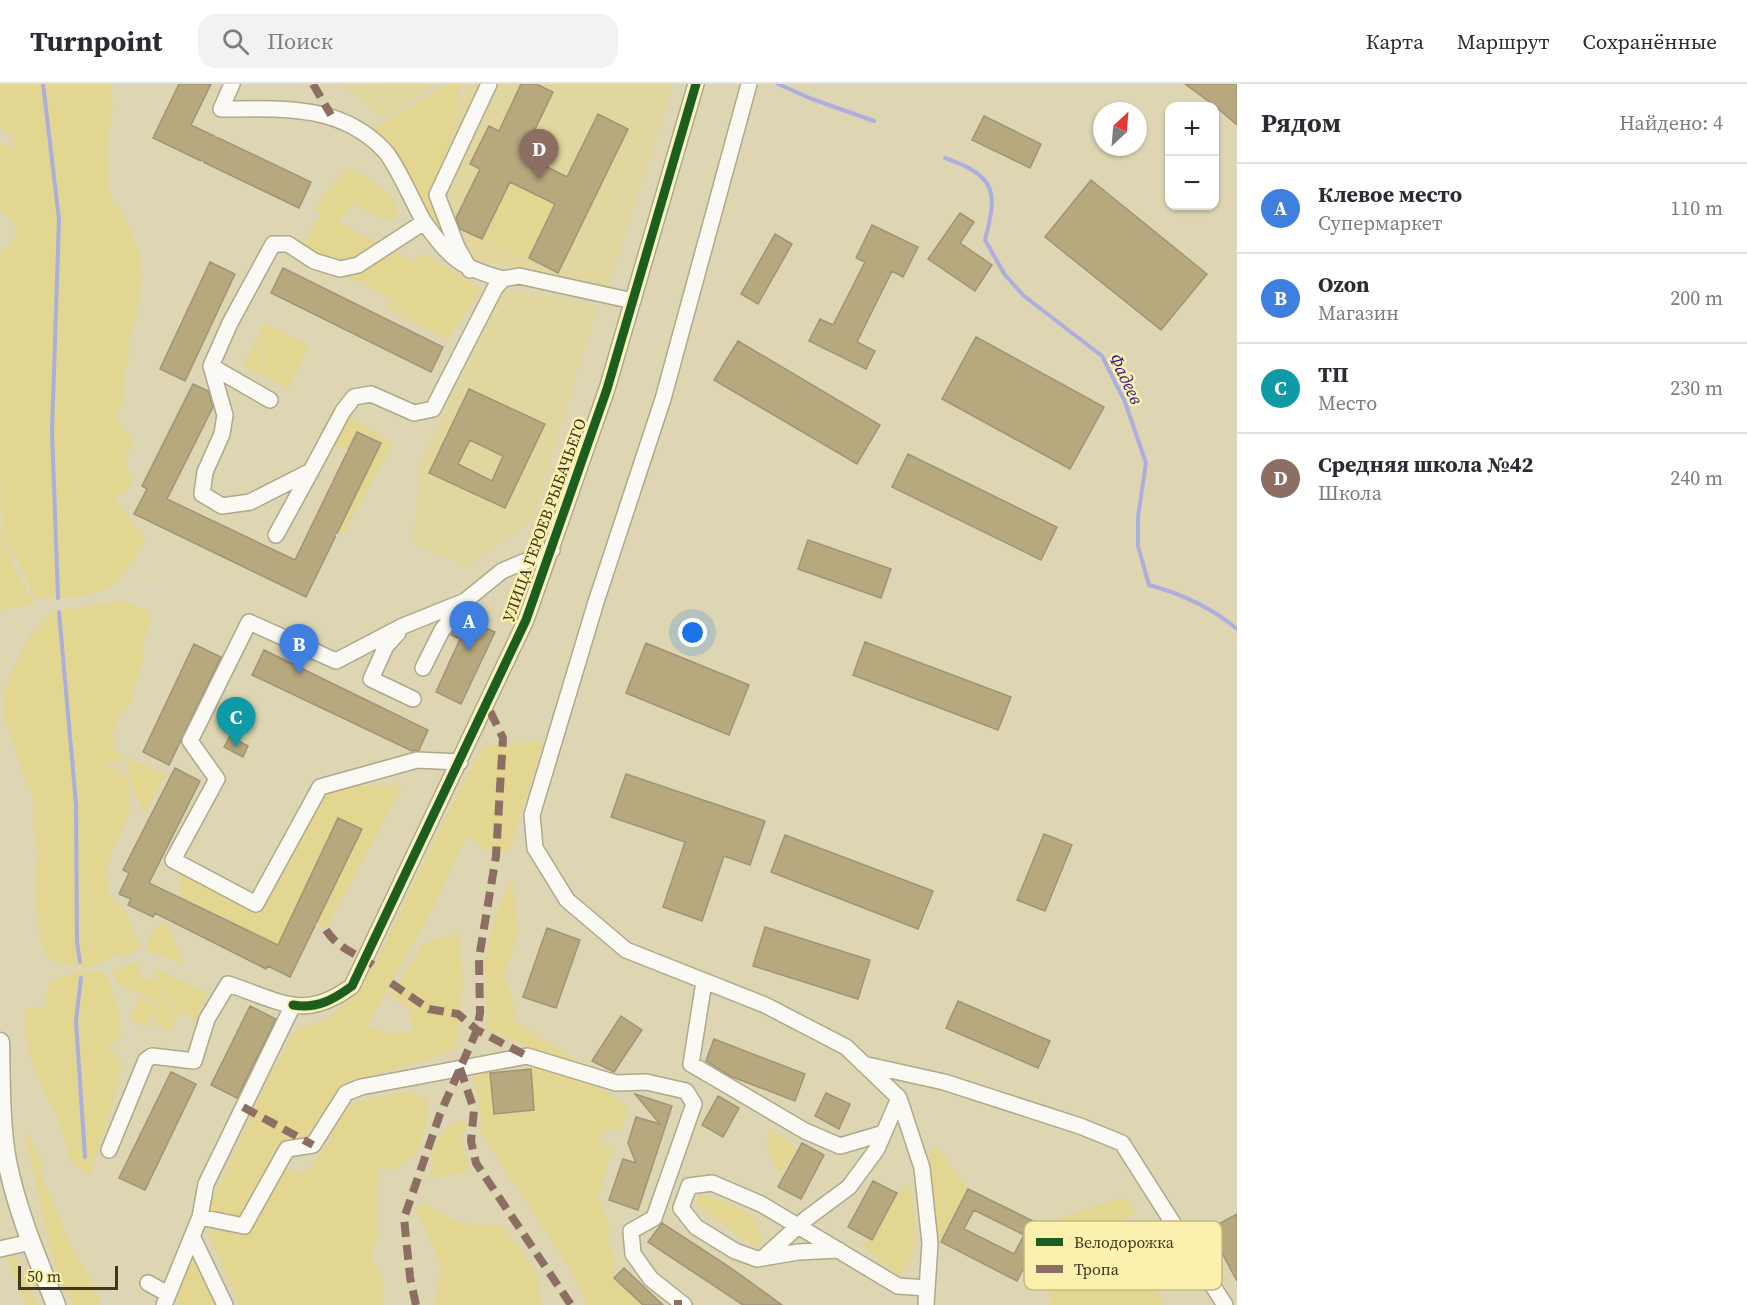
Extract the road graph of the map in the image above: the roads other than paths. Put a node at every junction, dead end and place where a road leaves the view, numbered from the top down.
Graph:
1 (232, 84) edge
2 (489, 84) edge
3 (696, 84) edge
4 (749, 84) edge
5 (424, 222) junction
6 (470, 270) junction
7 (503, 279) junction
8 (633, 301) junction
9 (211, 366) junction
10 (270, 400) dead end
11 (311, 471) junction
12 (276, 535) dead end
13 (552, 550) junction
14 (465, 601) junction
15 (404, 626) junction
16 (423, 668) dead end
17 (416, 703) road end
18 (460, 762) junction
19 (704, 982) junction
20 (293, 1005) junction
21 (0, 1042) edge
22 (863, 1064) junction
23 (899, 1098) junction
24 (884, 1133) junction
25 (108, 1150) road end
26 (200, 1217) junction
27 (1172, 1221) edge
28 (798, 1226) junction
29 (192, 1236) junction
30 (31, 1242) junction
31 (839, 1250) junction
32 (2, 1254) edge
33 (762, 1258) junction
34 (148, 1283) dead end
35 (927, 1288) junction
36 (1215, 1290) edge
37 (166, 1299) edge
38 (56, 1305) edge
39 (225, 1305) edge
40 (684, 1305) edge
41 (926, 1305) edge
42 (1225, 1305) edge

1 - 5 street
2 - 6 street
3 - 8 street, УЛИЦА ГЕРОЕВ РЫБАЧЬЕГО
4 - 19 street
5 - 6 street
5 - 9 street
6 - 7 street
7 - 8 street
7 - 11 street
8 - 13 street, УЛИЦА ГЕРОЕВ РЫБАЧЬЕГО
9 - 10 street
9 - 11 street
11 - 12 street
13 - 14 street
13 - 18 street, УЛИЦА ГЕРОЕВ РЫБАЧЬЕГО
14 - 15 street
14 - 16 street
15 - 17 street
15 - 18 street
18 - 20 street, УЛИЦА ГЕРОЕВ РЫБАЧЬЕГО
19 - 22 street
19 - 24 street
20 - 25 street
20 - 26 street
21 - 30 main road
22 - 23 street
22 - 27 street
23 - 24 street
23 - 35 street
24 - 28 street
26 - 29 street
26 - 40 street
28 - 31 street
28 - 33 street
28 - 33 street
29 - 37 street
29 - 39 street
30 - 32 street
30 - 38 main road
31 - 33 street
31 - 35 street
34 - 37 street
35 - 41 street
36 - 42 street

